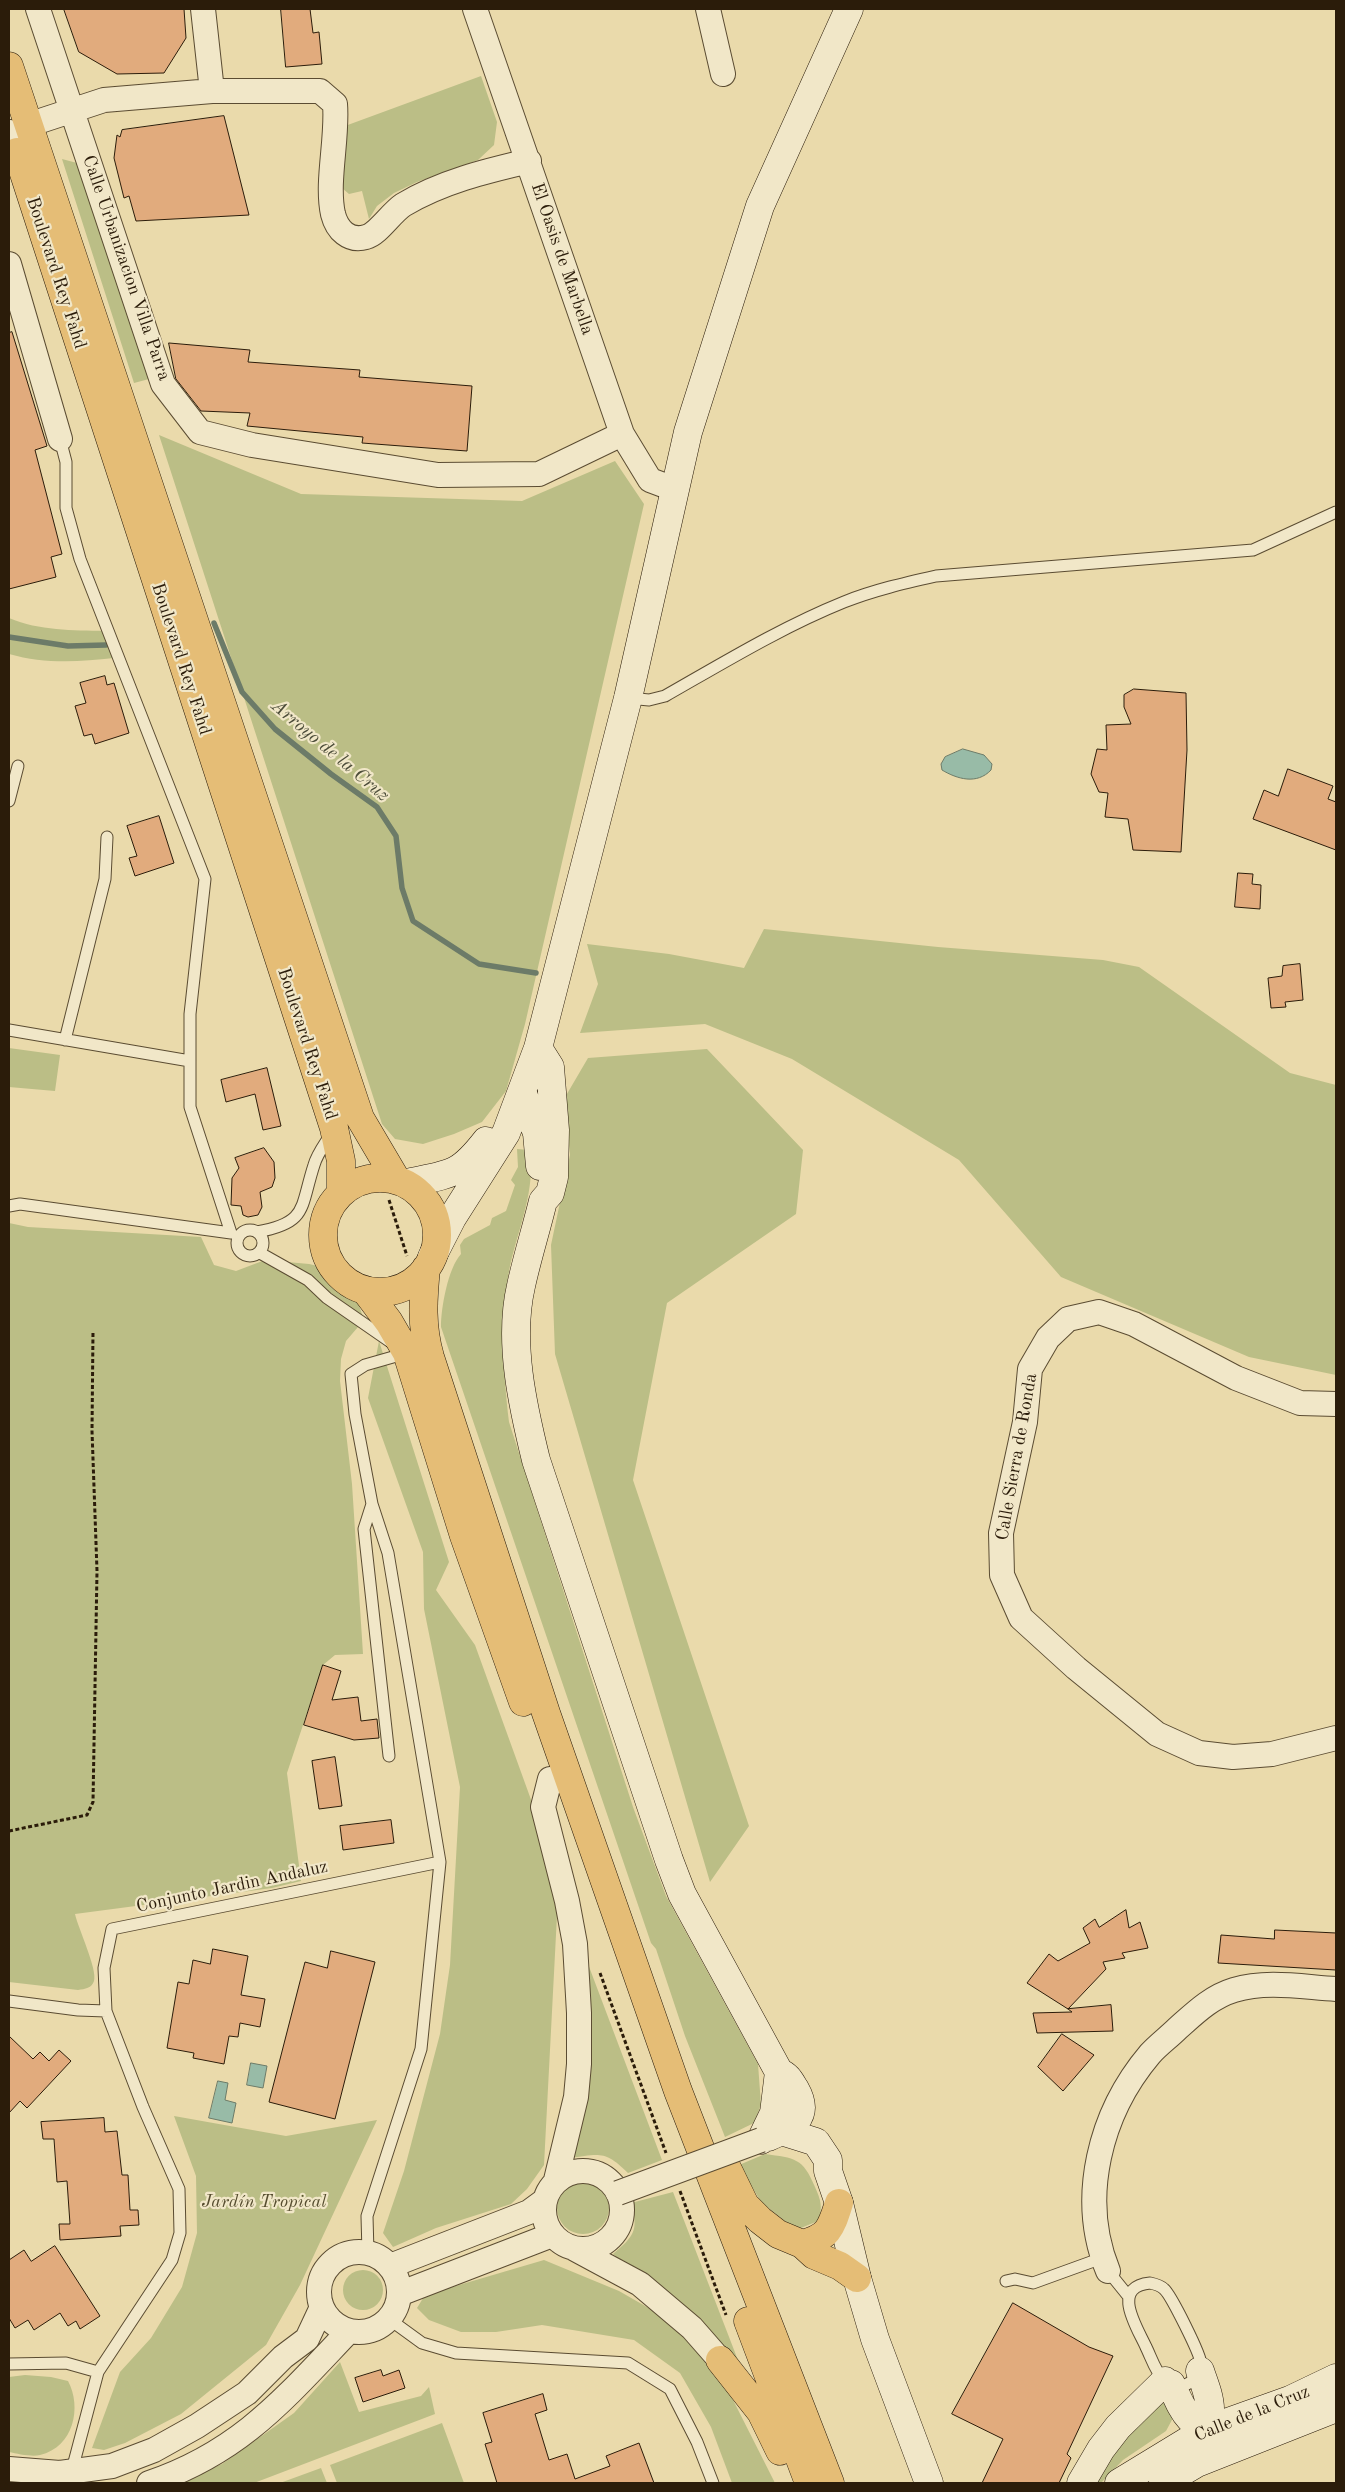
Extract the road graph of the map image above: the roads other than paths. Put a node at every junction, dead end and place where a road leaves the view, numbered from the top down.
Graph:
1 (38, 9) edge
2 (202, 9) edge
3 (475, 9) edge
4 (708, 9) edge
5 (849, 9) edge
6 (9, 66) edge
7 (723, 74) dead end
8 (212, 91) junction
9 (72, 110) junction
10 (14, 129) edge
11 (528, 160) junction
12 (9, 264) edge
13 (622, 434) junction
14 (60, 439) joint
15 (674, 489) junction
16 (1336, 512) edge
17 (628, 698) junction
18 (18, 766) dead end
19 (9, 801) edge
20 (107, 838) dead end
21 (9, 1030) edge
22 (65, 1040) junction
23 (538, 1048) junction
24 (190, 1061) junction
25 (514, 1112) junction
26 (554, 1115) junction
27 (334, 1128) junction
28 (538, 1138) junction
29 (401, 1181) junction
30 (341, 1192) junction
31 (544, 1201) junction
32 (9, 1206) edge
33 (257, 1232) junction
34 (260, 1253) junction
35 (429, 1262) junction
36 (365, 1290) junction
37 (407, 1353) junction
38 (1336, 1404) edge
39 (372, 1504) junction
40 (1336, 1738) edge
41 (389, 1756) dead end
42 (550, 1779) junction
43 (440, 1862) junction
44 (1336, 1989) edge
45 (9, 2001) edge
46 (106, 2011) junction
47 (779, 2081) junction
48 (678, 2091) junction
49 (801, 2106) junction
50 (775, 2138) junction
51 (816, 2142) junction
52 (828, 2171) junction
53 (556, 2180) junction
54 (618, 2193) junction
55 (544, 2201) junction
56 (839, 2203) junction
57 (552, 2236) junction
58 (802, 2244) junction
59 (575, 2249) junction
60 (368, 2253) junction
61 (1105, 2265) junction
62 (390, 2266) junction
63 (857, 2278) junction
64 (1006, 2280) dead end
65 (399, 2294) junction
66 (1129, 2297) junction
67 (322, 2307) junction
68 (389, 2320) junction
69 (349, 2331) junction
70 (720, 2360) joint
71 (9, 2364) edge
72 (1200, 2371) junction
73 (98, 2372) junction
74 (1336, 2378) edge
75 (1168, 2382) junction
76 (1336, 2408) edge
77 (806, 2420) junction
78 (1302, 2422) junction
79 (1206, 2430) junction
80 (9, 2469) edge
81 (63, 2476) edge
82 (149, 2483) edge
83 (713, 2483) edge
84 (794, 2483) edge
85 (809, 2483) edge
86 (830, 2483) edge
87 (846, 2483) edge
88 (929, 2483) edge
89 (1081, 2483) edge
90 (1119, 2483) edge
91 (1145, 2483) edge
92 (1163, 2483) edge

1 - 9 street, Calle Urbanizacion Villa Parra
2 - 8 street
3 - 11 street, El Oasis de Marbella
4 - 7 street
5 - 15 street
6 - 10 main road, Boulevard Rey Fahd
8 - 9 street
8 - 11 street
9 - 10 street
9 - 13 street, Calle Urbanizacion Villa Parra
10 - 27 main road, Boulevard Rey Fahd
10 - 29 main road, Boulevard Rey Fahd
11 - 13 street, El Oasis de Marbella
12 - 14 street
13 - 15 street, El Oasis de Marbella
14 - 24 lane
15 - 17 street
16 - 17 lane
17 - 23 street
18 - 19 lane
20 - 22 lane
21 - 22 lane
22 - 24 lane
23 - 25 street
23 - 26 street
24 - 32 lane
25 - 26 street
25 - 28 street
25 - 28 street
25 - 29 street
25 - 35 street
26 - 31 street
27 - 30 main road, Boulevard Rey Fahd
27 - 33 lane
28 - 31 street
29 - 30 main road
29 - 35 main road
30 - 36 main road
31 - 47 street
33 - 34 lane
33 - 34 lane
34 - 37 lane
35 - 36 main road
35 - 48 main road
36 - 37 main road
37 - 39 lane
37 - 42 main road
38 - 40 street, Calle Sierra de Ronda
39 - 41 lane
39 - 43 lane
42 - 53 street
42 - 85 main road
43 - 46 lane, Conjunto Jardin Andaluz
43 - 60 lane
44 - 61 street
45 - 46 lane
46 - 73 lane, Conjunto Jardin Andaluz
47 - 49 street
47 - 50 street
48 - 58 main road
48 - 77 main road
49 - 50 street
49 - 51 street
50 - 51 street
50 - 52 street
50 - 54 street, bridge
51 - 52 street
52 - 56 street
53 - 54 street
53 - 55 street
54 - 59 street
55 - 57 street
55 - 62 street
56 - 58 main road
56 - 63 street
57 - 59 street
57 - 65 street
58 - 63 main road
59 - 70 street
60 - 62 street
60 - 67 street
61 - 64 lane
61 - 66 lane
62 - 65 street
63 - 88 street
65 - 68 street
66 - 72 lane
66 - 75 lane
67 - 69 street
67 - 81 street
68 - 69 street
68 - 83 lane
69 - 82 street
70 - 84 main road
71 - 73 lane
72 - 75 lane
72 - 79 street
73 - 81 lane, Conjunto Jardin Andaluz
74 - 79 street, Calle de la Cruz
75 - 79 street
75 - 89 street
76 - 78 street, Calle de la Cruz
77 - 86 main road
77 - 87 main road
78 - 79 street
78 - 92 street, Calle de la Cruz
79 - 90 street, Calle de la Cruz
79 - 91 street
80 - 81 street

